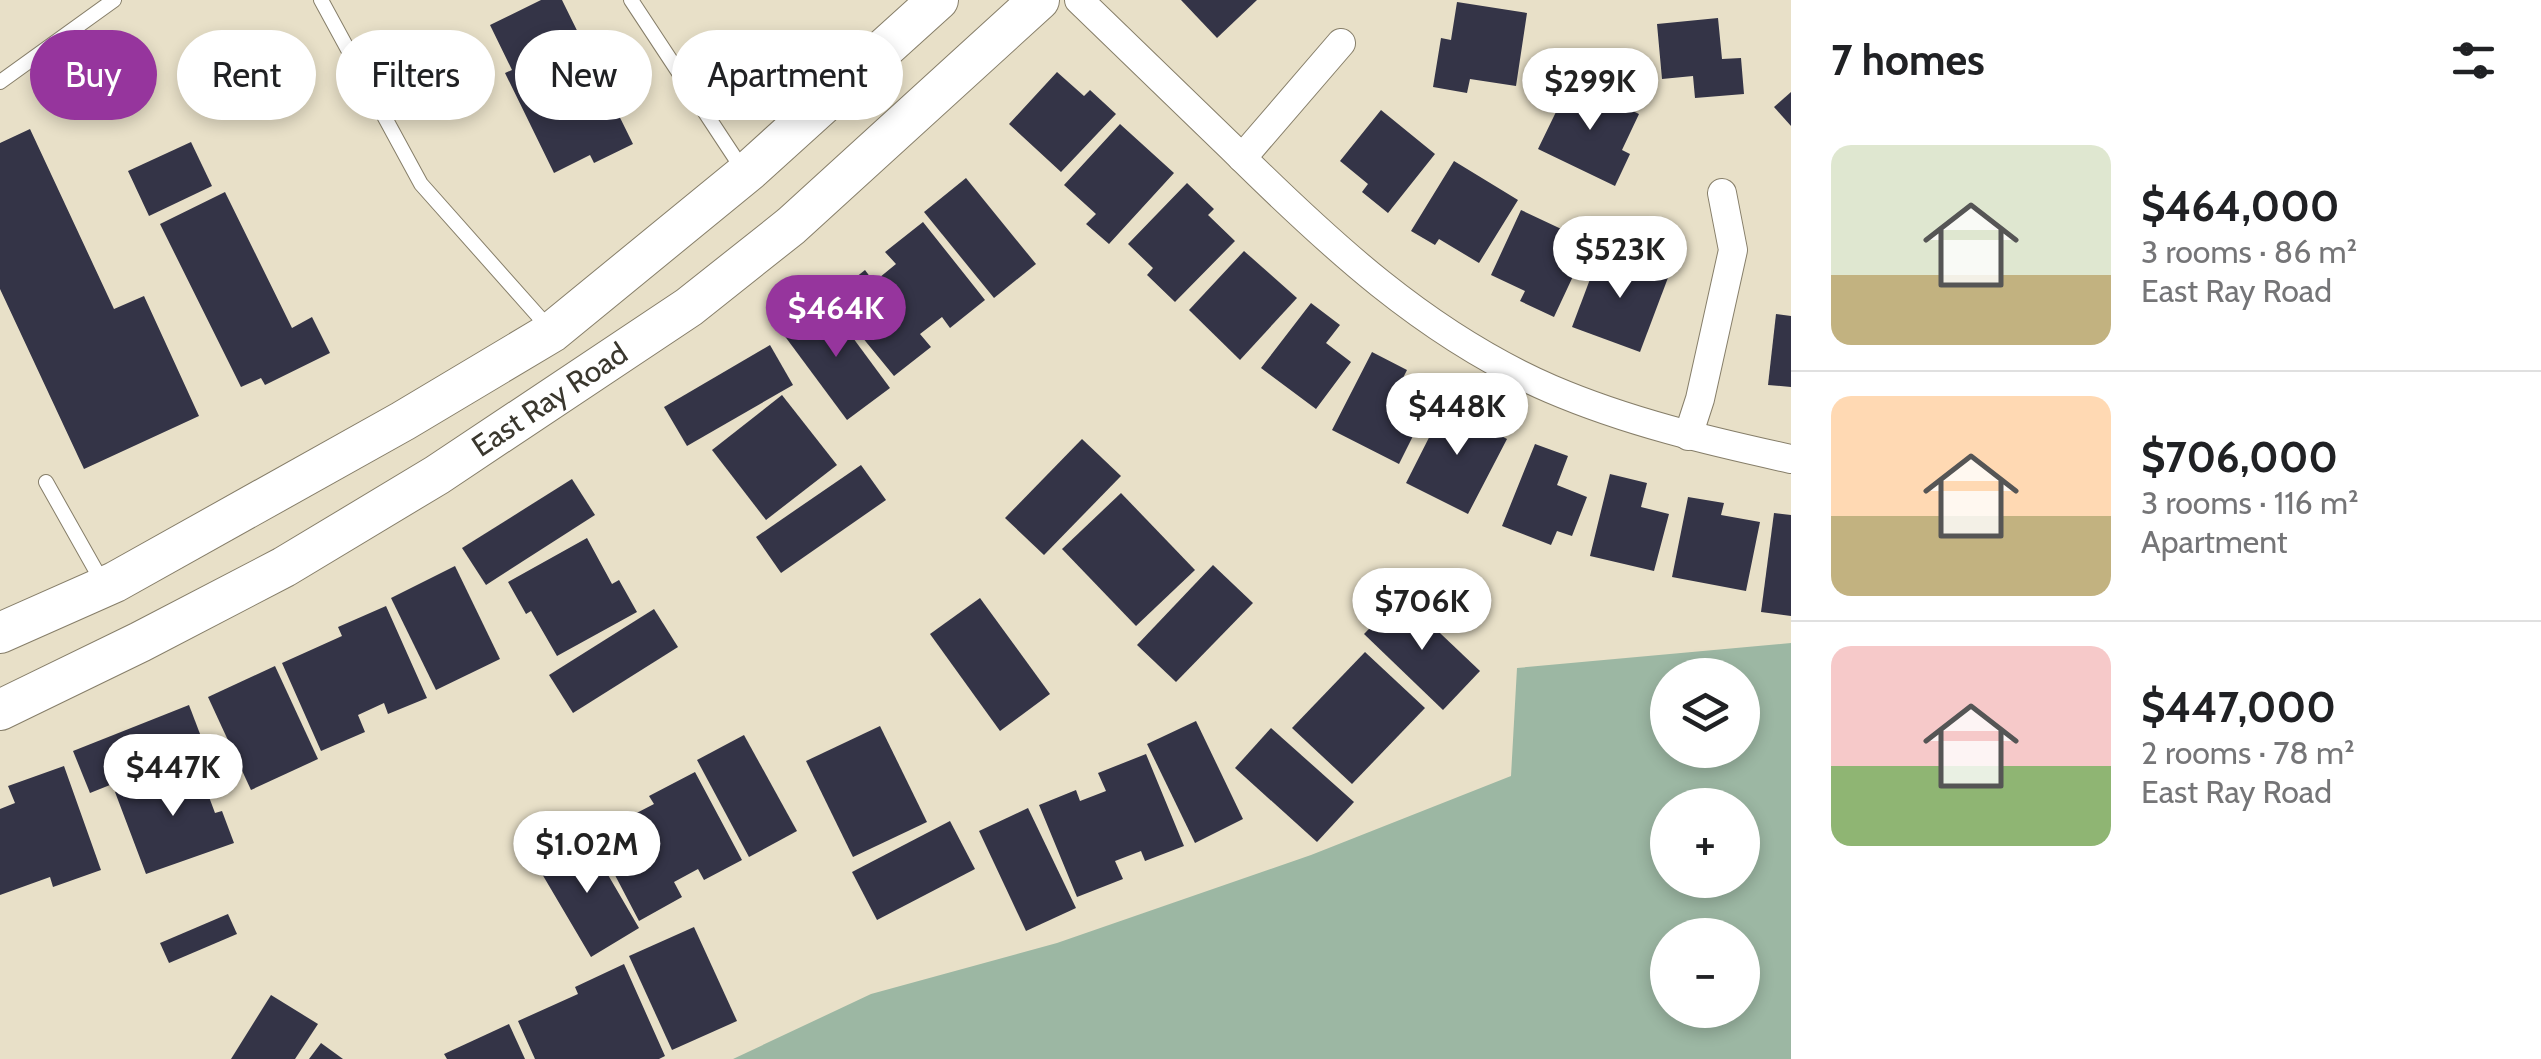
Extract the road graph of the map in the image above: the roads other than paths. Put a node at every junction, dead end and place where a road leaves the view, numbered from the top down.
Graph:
1 (114, 0) edge
2 (321, 0) edge
3 (631, 0) edge
4 (938, 0) edge
5 (1040, 0) edge
6 (1079, 0) edge
7 (1341, 43) dead end
8 (0, 82) edge
9 (1242, 158) junction
10 (745, 173) junction
11 (1722, 193) dead end
12 (552, 332) junction
13 (1688, 436) junction
14 (1791, 459) edge
15 (46, 482) dead end
16 (104, 586) junction
17 (0, 632) edge
18 (0, 710) edge

1 - 8 lane
2 - 12 lane
3 - 10 lane
4 - 10 main road, East Ray Road
5 - 18 main road, East Ray Road
6 - 9 street
7 - 9 street
9 - 13 street
10 - 12 main road, East Ray Road
11 - 13 street
12 - 16 main road, East Ray Road
13 - 14 street
15 - 16 lane
16 - 17 main road, East Ray Road

